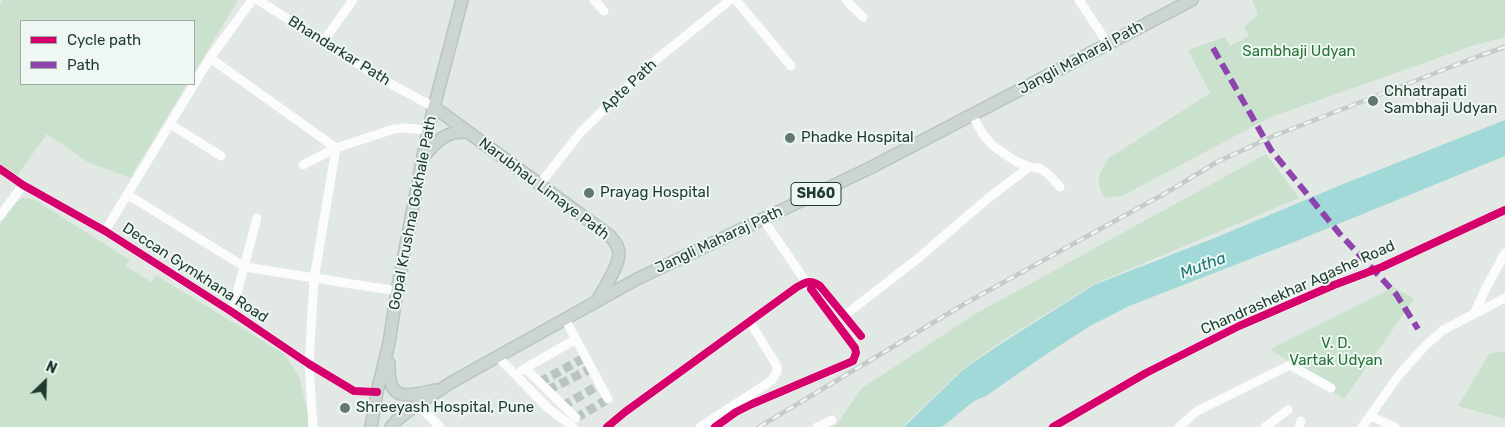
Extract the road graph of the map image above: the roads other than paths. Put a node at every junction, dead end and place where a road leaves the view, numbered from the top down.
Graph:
1 (252, 0) edge
2 (258, 0) edge
3 (353, 0) edge
4 (462, 0) edge
5 (594, 0) edge
6 (730, 0) edge
7 (736, 0) edge
8 (846, 0) edge
9 (1079, 0) edge
10 (1192, 0) edge
11 (1178, 3) edge
12 (604, 11) dead end
13 (862, 17) dead end
14 (322, 42) junction
15 (1108, 44) junction
16 (210, 58) junction
17 (791, 66) dead end
18 (195, 83) edge
19 (194, 85) edge
20 (422, 101) junction
21 (434, 108) junction
22 (973, 116) junction
23 (170, 124) junction
24 (430, 125) junction
25 (468, 132) junction
26 (336, 148) junction
27 (221, 156) dead end
28 (423, 158) junction
29 (303, 165) dead end
30 (1029, 167) junction
31 (0, 169) edge
32 (539, 184) junction
33 (23, 185) junction
34 (1060, 187) dead end
35 (128, 194) junction
36 (1505, 210) edge
37 (0, 216) edge
38 (257, 218) dead end
39 (763, 219) junction
40 (105, 231) junction
41 (1505, 253) edge
42 (244, 267) junction
43 (314, 278) junction
44 (809, 286) junction
45 (397, 291) junction
46 (1505, 298) edge
47 (597, 301) junction
48 (232, 312) junction
49 (1474, 314) junction
50 (845, 315) junction
51 (565, 319) junction
52 (750, 322) junction
53 (861, 336) dead end
54 (576, 339) junction
55 (389, 344) junction
56 (497, 356) junction
57 (309, 364) junction
58 (525, 368) junction
59 (514, 374) junction
60 (647, 384) dead end
61 (1331, 388) dead end
62 (441, 389) junction
63 (377, 392) junction
64 (654, 392) junction
65 (608, 399) dead end
66 (415, 406) junction
67 (1288, 410) dead end
68 (1370, 416) junction
69 (832, 420) dead end
70 (575, 423) edge
71 (313, 427) edge
72 (371, 427) edge
73 (391, 427) edge
74 (440, 427) edge
75 (608, 427) edge
76 (700, 427) edge
77 (715, 427) edge
78 (817, 427) edge
79 (1053, 427) edge
80 (1179, 427) edge
81 (1265, 427) edge
82 (1362, 427) edge
83 (1395, 427) edge

1 - 16 street
2 - 14 street, Bhandarkar Path
3 - 14 street
4 - 21 main road, Gopal Krushna Gokhale Path
5 - 12 street
6 - 32 street, Apte Path
7 - 17 street
8 - 13 street
9 - 15 street
10 - 11 main road, Jangli Maharaj Path / SH60
11 - 15 main road, Jangli Maharaj Path / SH60
14 - 20 street, Bhandarkar Path
15 - 22 main road, Jangli Maharaj Path / SH60
16 - 18 street
16 - 26 street
19 - 23 street
20 - 21 street, Bhandarkar Path
20 - 24 street
21 - 24 main road, Gopal Krushna Gokhale Path
21 - 25 main road, Narubhau Limaye Path
22 - 30 street
22 - 39 main road, Jangli Maharaj Path / SH60
23 - 27 street
23 - 35 street
24 - 26 street
24 - 28 main road, Gopal Krushna Gokhale Path
25 - 28 main road, Narubhau Limaye Path
25 - 32 main road, Narubhau Limaye Path
26 - 29 street
26 - 43 street
28 - 45 main road, Gopal Krushna Gokhale Path
30 - 34 street
30 - 50 street
31 - 33 street, Deccan Gymkhana Road
32 - 47 main road, Narubhau Limaye Path
33 - 37 street
33 - 40 street, Deccan Gymkhana Road
35 - 40 street
35 - 42 street
36 - 79 street, Chandrashekhar Agashe Road
38 - 42 street
39 - 44 street
39 - 47 main road, Jangli Maharaj Path / SH60
40 - 48 street, Deccan Gymkhana Road
41 - 49 street
42 - 43 street
42 - 48 street
43 - 45 street
43 - 57 street
44 - 50 street
44 - 52 street
44 - 77 street
45 - 55 main road, Gopal Krushna Gokhale Path
46 - 49 street
47 - 51 main road, Jangli Maharaj Path / SH60
48 - 57 street, Deccan Gymkhana Road
49 - 68 street
50 - 53 street
51 - 54 street
51 - 56 main road, Jangli Maharaj Path / SH60
52 - 64 street
52 - 76 street
54 - 58 street
54 - 65 street
55 - 62 main road
55 - 63 main road, Gopal Krushna Gokhale Path
56 - 59 street
56 - 62 main road, Jangli Maharaj Path / SH60
57 - 63 street, Deccan Gymkhana Road
57 - 71 street
58 - 59 street
58 - 70 street
59 - 70 street
60 - 64 street
61 - 80 street
62 - 66 main road, Jangli Maharaj Path / SH60
63 - 72 main road, Gopal Krushna Gokhale Path
64 - 75 street
66 - 73 main road, SH60
66 - 74 street
67 - 81 street
68 - 82 street
68 - 83 street
69 - 78 street

